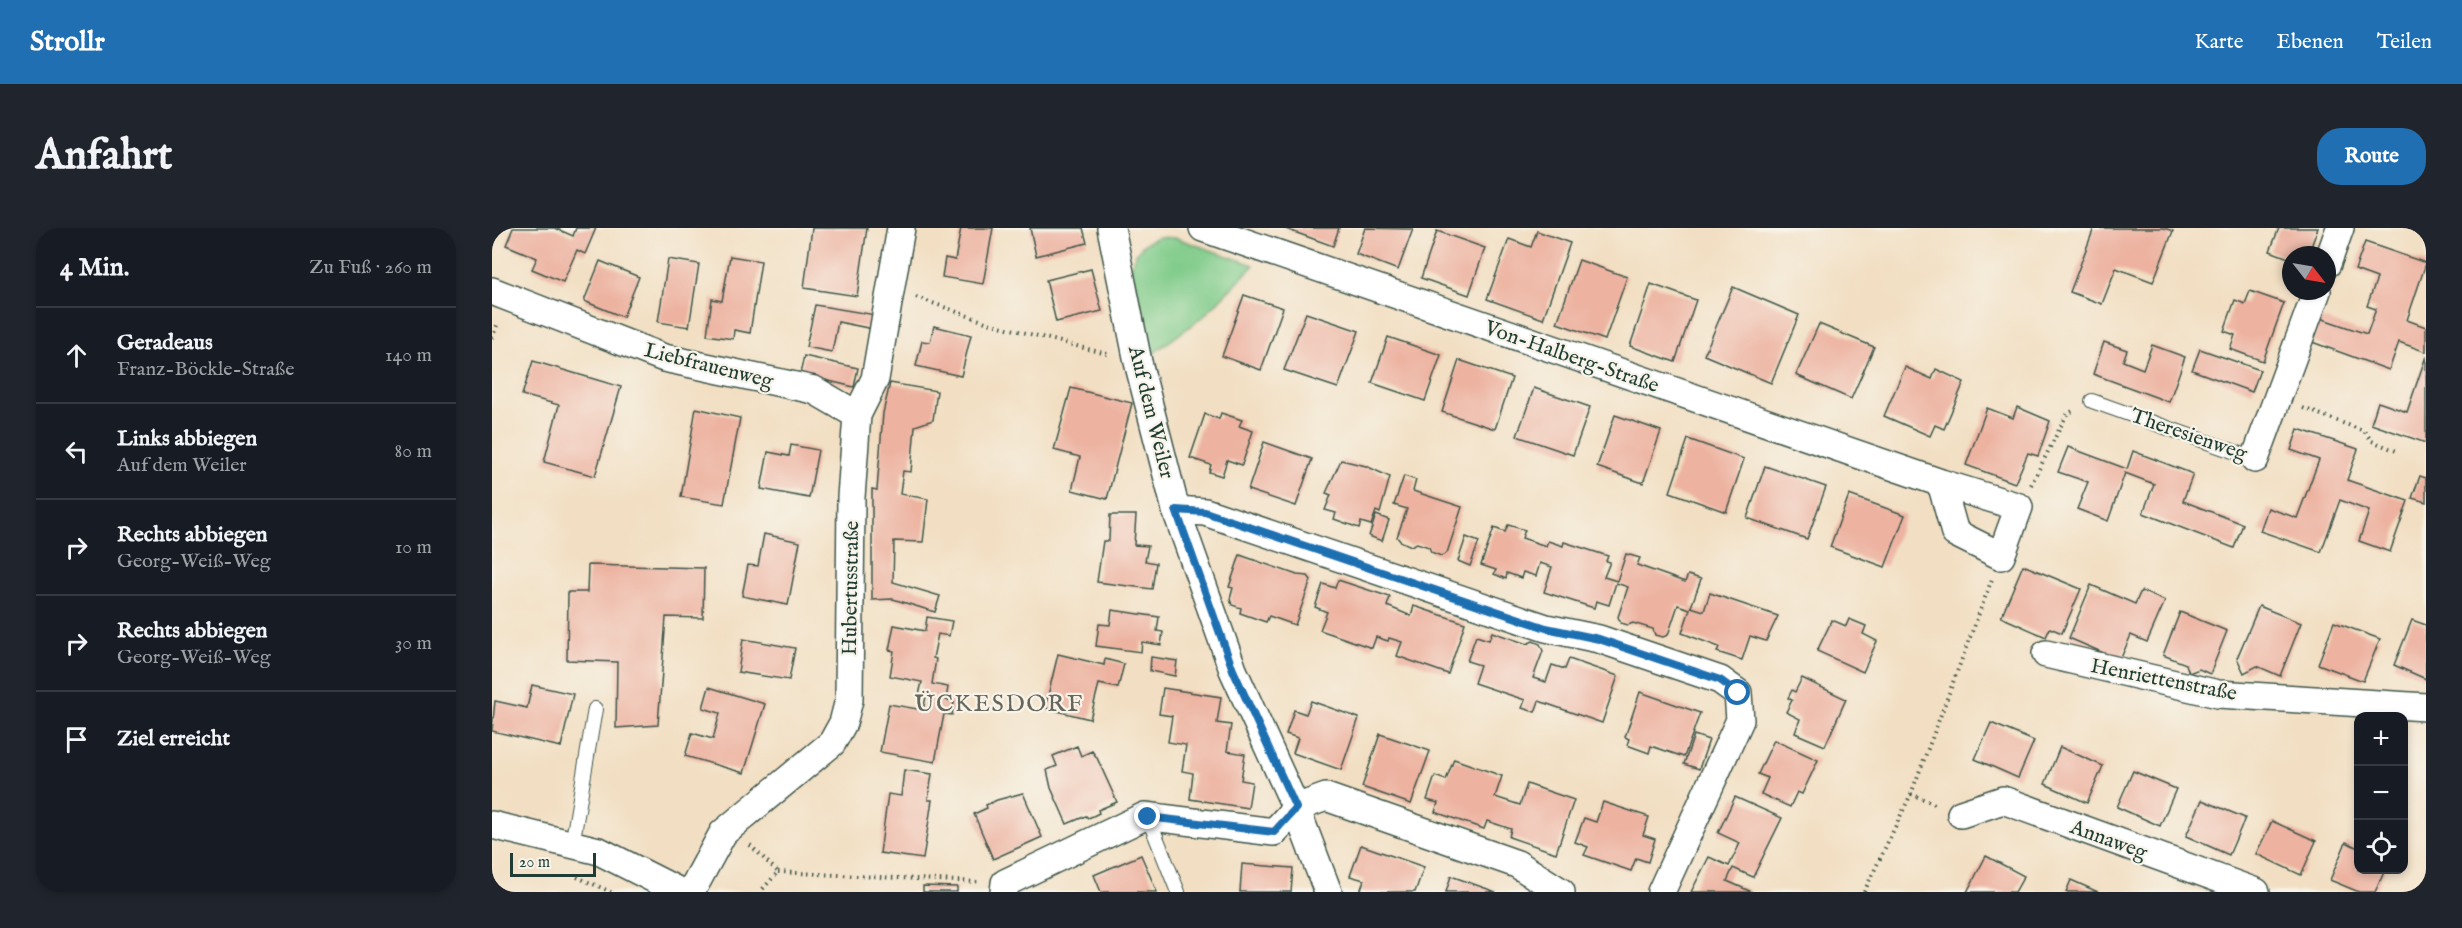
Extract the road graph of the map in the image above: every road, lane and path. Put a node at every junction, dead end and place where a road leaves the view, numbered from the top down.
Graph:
1 (901, 228) edge
2 (1111, 228) edge
3 (1203, 228) edge
4 (2340, 228) edge
5 (2334, 246) edge
6 (890, 288) junction
7 (492, 291) edge
8 (2314, 300) edge
9 (1138, 362) junction
10 (2277, 399) junction
11 (2092, 401) joint
12 (857, 415) junction
13 (2399, 452) dead end
14 (2255, 459) joint
15 (1941, 483) junction
16 (2019, 507) junction
17 (1176, 510) junction
18 (2001, 556) junction
19 (2046, 654) dead end
20 (2426, 707) edge
21 (595, 708) dead end
22 (1296, 808) junction
23 (1961, 814) dead end
24 (1148, 817) junction
25 (492, 825) edge
26 (730, 826) junction
27 (572, 844) junction
28 (778, 872) junction
29 (1004, 888) edge
30 (680, 892) edge
31 (691, 892) edge
32 (760, 892) edge
33 (1178, 892) edge
34 (1328, 892) edge
35 (1561, 892) edge
36 (1661, 892) edge
37 (1864, 892) edge
38 (2256, 892) edge

1 - 6 street, Hubertusstraße
2 - 9 street, Auf dem Weiler
3 - 15 street, Von-Halberg-Straße
4 - 5 street
6 - 9 path
6 - 12 street, Hubertusstraße
7 - 12 street, Liebfrauenweg
8 - 10 street, Theresienweg
9 - 17 street, Auf dem Weiler
10 - 13 path
10 - 14 street, Theresienweg
11 - 14 lane, Theresienweg
11 - 16 path
12 - 26 street, Hubertusstraße
15 - 16 street, Von-Halberg-Straße
15 - 18 street
16 - 18 street
17 - 22 street, Auf dem Weiler
17 - 36 street
18 - 37 path
19 - 20 street, Henriettenstraße
21 - 27 lane
22 - 24 street
22 - 34 street, Auf dem Weiler
22 - 35 street
23 - 38 street, Annaweg
24 - 29 street
24 - 33 lane
25 - 27 street
26 - 28 path
26 - 31 street, Hubertusstraße
27 - 30 street
28 - 29 path
28 - 32 path

